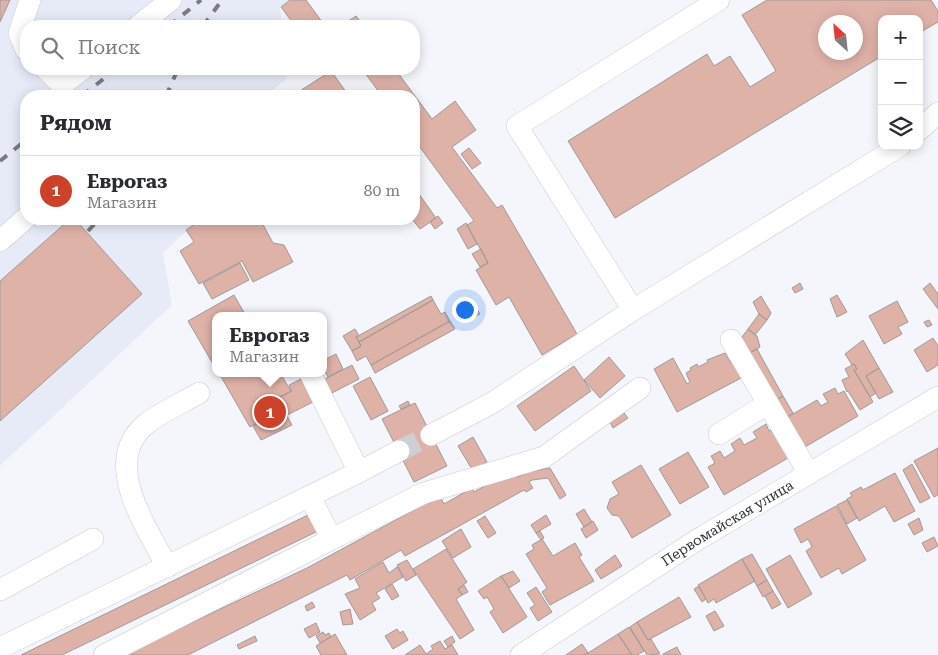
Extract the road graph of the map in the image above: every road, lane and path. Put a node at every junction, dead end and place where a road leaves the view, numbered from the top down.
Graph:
1 (30, 0) edge
2 (172, 0) edge
3 (719, 0) edge
4 (23, 20) edge
5 (146, 20) edge
6 (51, 75) edge
7 (77, 75) edge
8 (62, 90) edge
9 (938, 113) edge
10 (923, 126) edge
11 (893, 150) edge
12 (20, 223) edge
13 (0, 241) edge
14 (633, 310) junction
15 (730, 340) dead end
16 (312, 377) edge
17 (640, 388) dead end
18 (199, 393) dead end
19 (938, 397) edge
20 (767, 404) junction
21 (719, 434) dead end
22 (431, 435) tunnel mouth
23 (399, 451) tunnel mouth
24 (359, 472) junction
25 (808, 472) junction
26 (310, 497) junction
27 (93, 539) dead end
28 (332, 539) junction
29 (167, 567) junction
30 (0, 590) edge
31 (0, 648) edge
32 (104, 655) edge
33 (521, 655) edge

1 - 4 street
2 - 5 street
3 - 14 street
6 - 8 street
7 - 8 street
9 - 10 street
11 - 14 street
12 - 13 street
14 - 22 street
15 - 20 street
16 - 24 street
17 - 28 street
18 - 29 street
19 - 25 street, Первомайская улица
20 - 21 street
20 - 25 street
23 - 24 street
24 - 26 street
25 - 33 street, Первомайская улица
26 - 28 street
26 - 29 street
27 - 30 street
28 - 32 street
29 - 31 street

